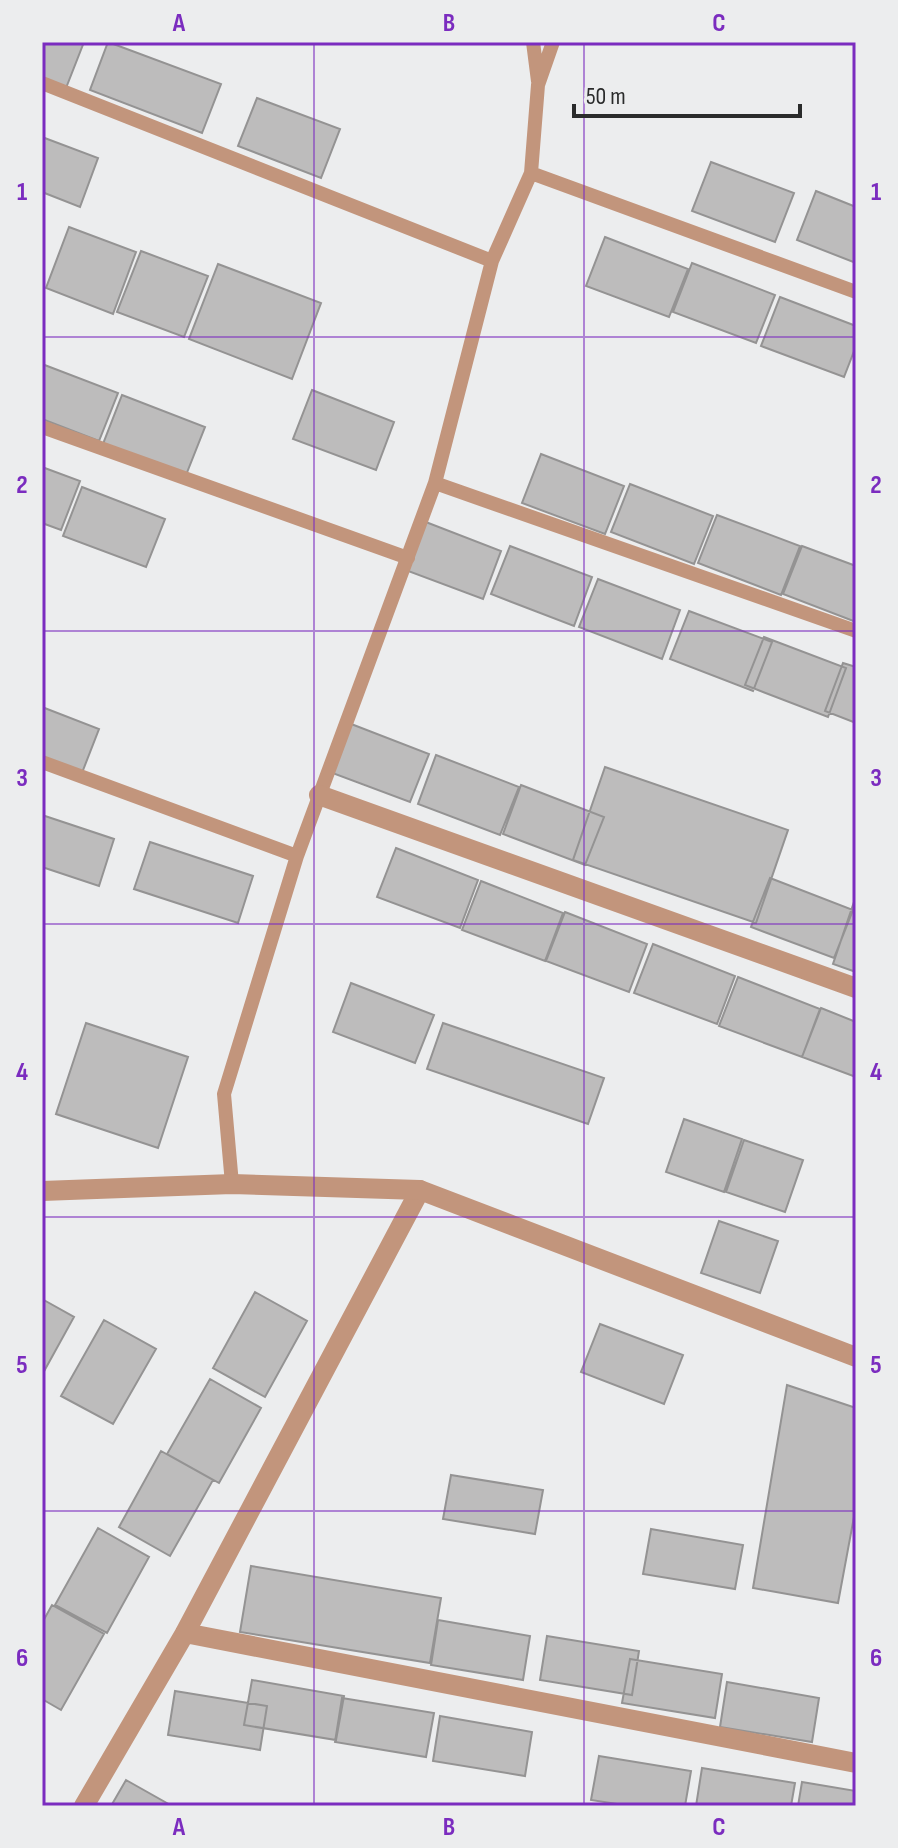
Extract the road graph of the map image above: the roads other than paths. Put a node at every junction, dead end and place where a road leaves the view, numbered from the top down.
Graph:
1 (533, 42) edge
2 (553, 42) edge
3 (42, 83) edge
4 (538, 85) junction
5 (531, 173) junction
6 (492, 261) junction
7 (856, 292) edge
8 (42, 427) edge
9 (435, 483) junction
10 (408, 558) junction
11 (856, 631) edge
12 (42, 762) edge
13 (319, 795) junction
14 (297, 856) junction
15 (856, 988) edge
16 (232, 1184) junction
17 (420, 1190) junction
18 (42, 1191) edge
19 (856, 1357) edge
20 (185, 1633) junction
21 (856, 1763) edge
22 (84, 1806) edge

1 - 4 lane
2 - 4 lane
3 - 6 lane
4 - 5 lane
5 - 6 lane
5 - 7 lane
6 - 9 lane
8 - 10 lane
9 - 10 lane
9 - 11 lane
10 - 13 lane
12 - 14 lane
13 - 14 lane
13 - 15 street
14 - 16 lane
16 - 17 street
16 - 18 street
17 - 19 street
17 - 20 street
20 - 21 street
20 - 22 street

